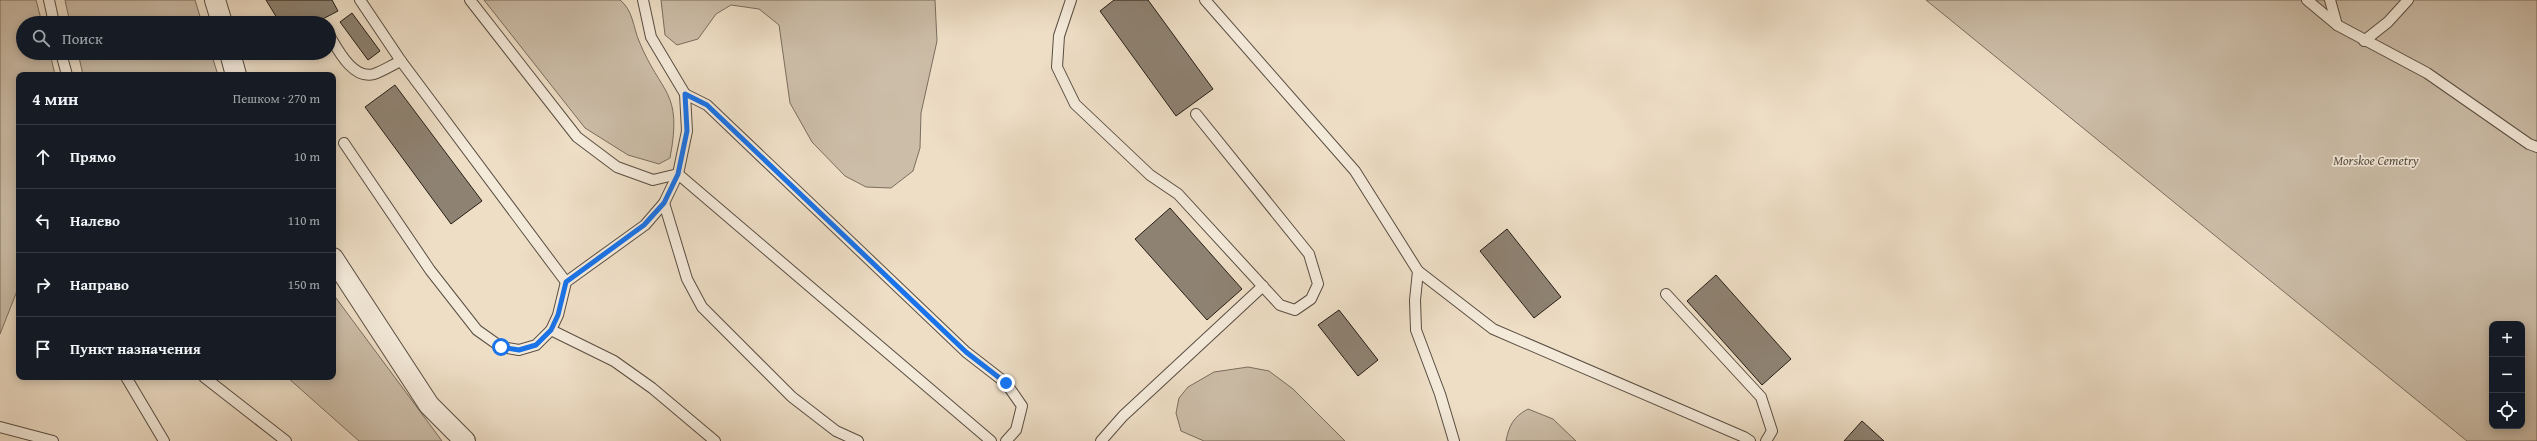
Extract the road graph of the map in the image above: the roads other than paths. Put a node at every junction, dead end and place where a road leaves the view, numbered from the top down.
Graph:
1 (49, 0) edge
2 (215, 0) edge
3 (360, 0) edge
4 (470, 0) edge
5 (643, 0) edge
6 (1071, 0) edge
7 (1205, 0) edge
8 (2307, 0) edge
9 (2330, 0) edge
10 (2408, 0) edge
11 (52, 16) edge
12 (220, 16) edge
13 (2337, 25) junction
14 (2364, 41) junction
15 (336, 46) edge
16 (63, 60) edge
17 (232, 60) edge
18 (401, 61) junction
19 (66, 72) edge
20 (235, 72) edge
21 (685, 94) junction
22 (1196, 114) dead end
23 (344, 143) dead end
24 (2537, 147) edge
25 (678, 174) junction
26 (664, 203) junction
27 (336, 263) edge
28 (1418, 271) junction
29 (566, 282) junction
30 (1263, 286) junction
31 (1666, 294) dead end
32 (551, 330) junction
33 (128, 380) edge
34 (208, 380) edge
35 (0, 427) edge
36 (53, 441) edge
37 (164, 441) edge
38 (286, 441) edge
39 (465, 441) edge
40 (716, 441) edge
41 (858, 441) edge
42 (992, 441) edge
43 (1006, 441) edge
44 (1100, 441) edge
45 (1454, 441) edge
46 (1750, 441) edge
47 (1766, 441) edge

1 - 11 lane
2 - 12 street
3 - 18 lane
4 - 25 lane
5 - 21 lane
6 - 30 lane
7 - 28 lane
8 - 13 lane
9 - 13 lane
10 - 14 lane
13 - 14 lane
14 - 24 lane
15 - 18 lane
16 - 19 lane
17 - 20 street
18 - 29 lane
21 - 25 lane
21 - 43 lane
22 - 30 lane
23 - 32 lane
25 - 26 lane
25 - 42 lane
26 - 29 lane
26 - 41 lane
27 - 39 street
28 - 45 lane
28 - 46 lane
29 - 32 lane
30 - 44 lane
31 - 47 lane
32 - 40 lane
33 - 37 lane
34 - 38 lane
35 - 36 lane

